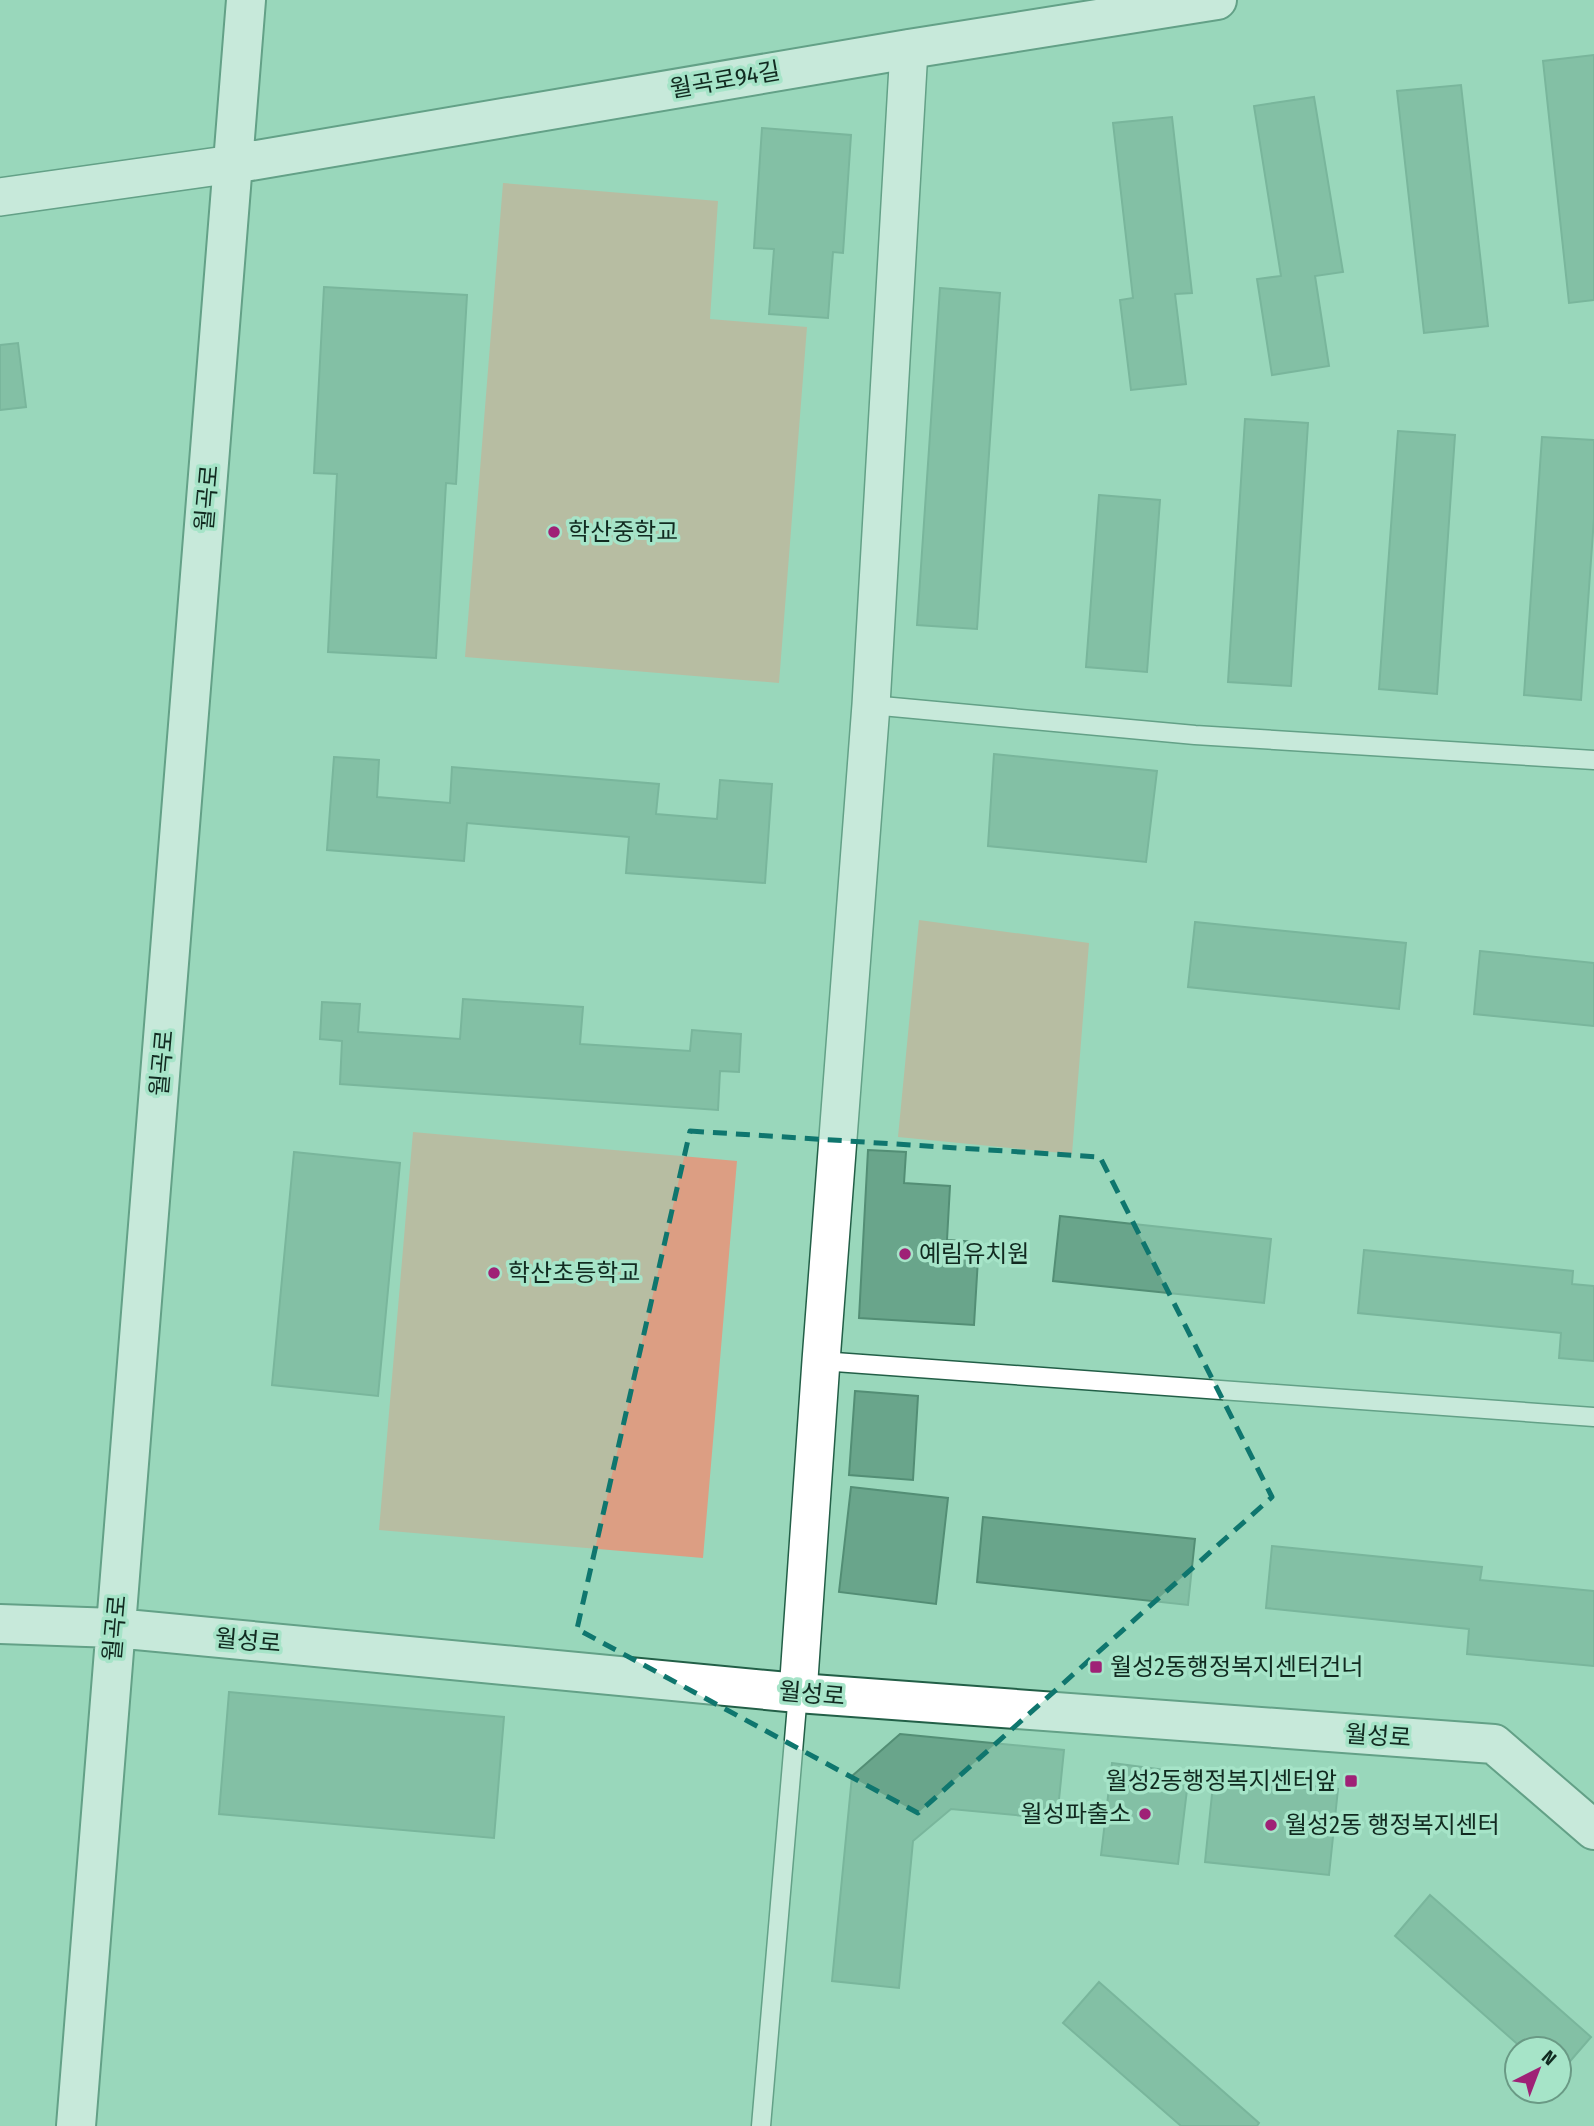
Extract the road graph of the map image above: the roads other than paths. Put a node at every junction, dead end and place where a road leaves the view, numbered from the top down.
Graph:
1 (246, 0) edge
2 (1217, 0) edge
3 (909, 49) junction
4 (233, 164) junction
5 (0, 197) edge
6 (871, 705) junction
7 (1594, 760) edge
8 (821, 1361) junction
9 (1594, 1417) edge
10 (0, 1624) edge
11 (115, 1628) junction
12 (799, 1693) junction
13 (1594, 1830) edge
14 (76, 2126) edge
15 (761, 2126) edge

1 - 4 street, 월곡로
2 - 3 street, 월곡로94길
3 - 4 street, 월곡로94길
3 - 6 street
4 - 5 street
4 - 11 street, 월곡로
6 - 7 lane
6 - 8 street
8 - 9 lane
8 - 12 street
10 - 11 street, 월성로
11 - 12 street, 월성로
11 - 14 street, 월곡로
12 - 13 street, 월성로
12 - 15 lane

